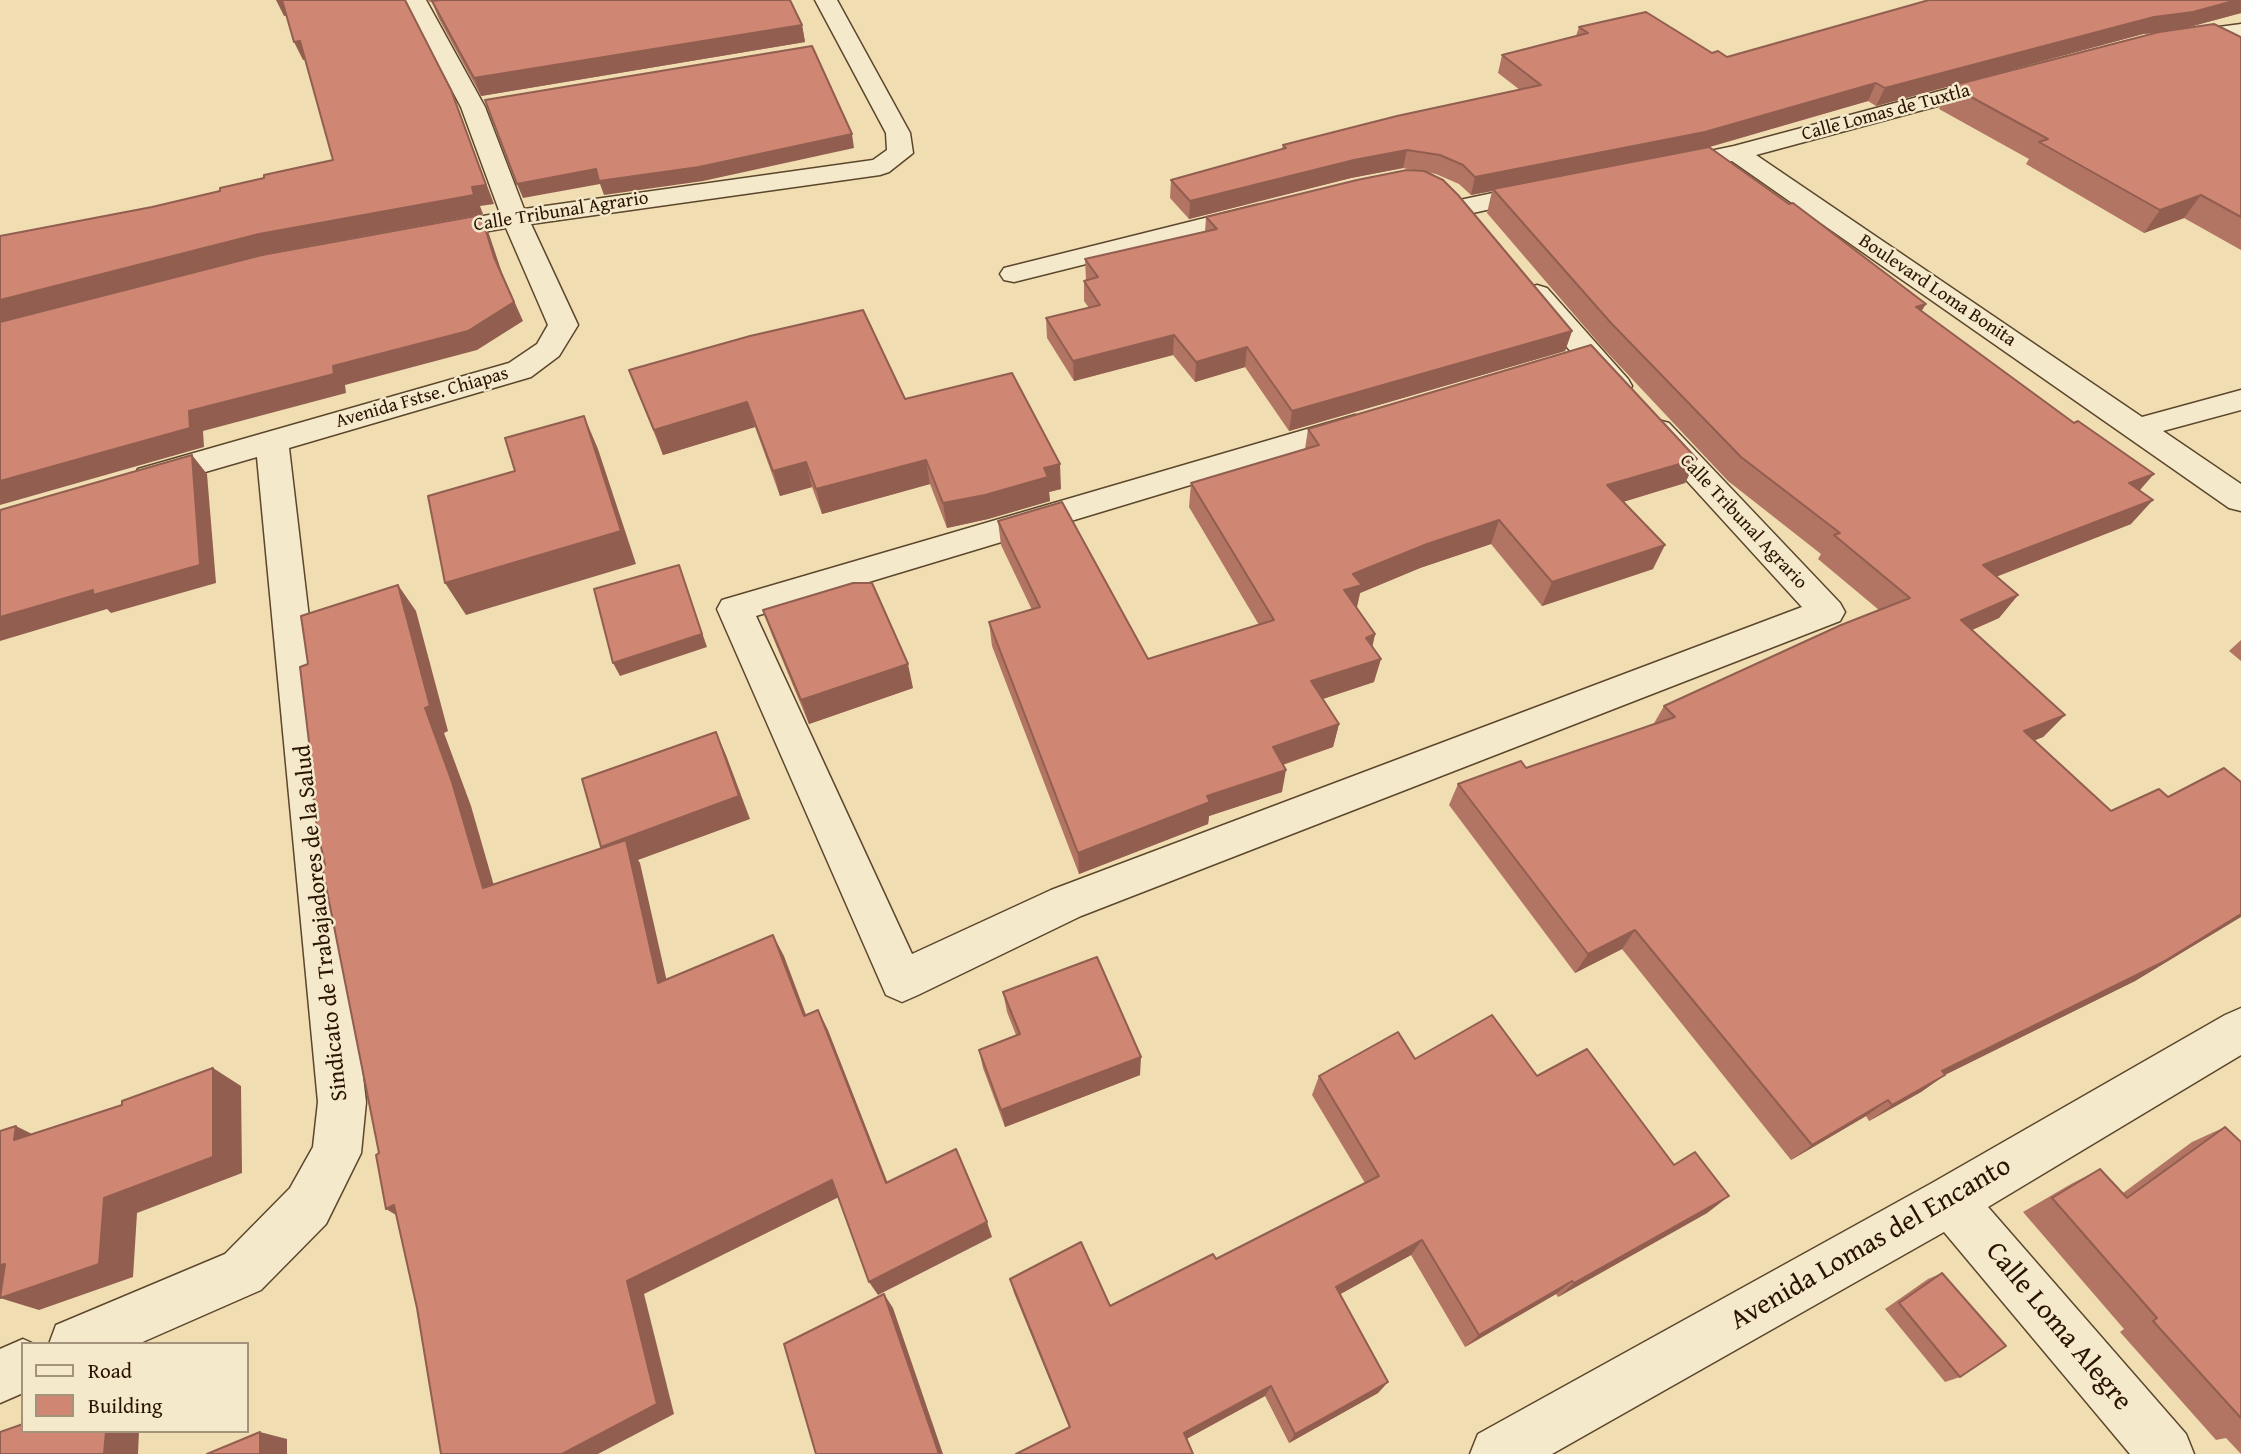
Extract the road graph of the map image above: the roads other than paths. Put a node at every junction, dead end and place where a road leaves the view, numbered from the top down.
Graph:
1 (825, 0) edge
2 (419, 6) edge
3 (448, 8) edge
4 (2241, 31) edge
5 (2158, 42) edge
6 (851, 44) junction
7 (824, 49) dead end
8 (2012, 79) edge
9 (500, 103) edge
10 (473, 107) junction
11 (1736, 153) junction
12 (1640, 172) edge
13 (1438, 186) edge
14 (1559, 188) edge
15 (1284, 206) edge
16 (514, 218) junction
17 (407, 238) edge
18 (1517, 271) edge
19 (1014, 274) dead end
20 (2241, 400) edge
21 (1389, 415) edge
22 (2138, 428) junction
23 (272, 442) junction
24 (117, 487) edge
25 (2241, 500) edge
26 (2241, 1030) edge
27 (1950, 1200) junction
28 (80, 1342) edge
29 (21, 1367) edge
30 (0, 1376) edge
31 (1498, 1454) edge
32 (2165, 1454) edge

1 - 6 street
2 - 3 street
2 - 10 street, Avenida Fstse. Chiapas
4 - 5 street
6 - 7 street
6 - 16 street, Calle Tribunal Agrario
8 - 11 street, Calle Lomas de Tuxtla
9 - 10 street
10 - 16 street, Avenida Fstse. Chiapas
11 - 12 street, Calle Lomas de Tuxtla
11 - 22 street, Boulevard Loma Bonita
13 - 14 street
15 - 19 street
16 - 17 street, Calle Tribunal Agrario
16 - 23 street, Avenida Fstse. Chiapas
18 - 21 street, Calle Tribunal Agrario
20 - 22 street
22 - 25 street, Boulevard Loma Bonita
23 - 24 street, Avenida Fstse. Chiapas
23 - 28 street, Sindicato de Trabajadores de la Salud
26 - 27 street, Avenida Lomas del Encanto
27 - 31 street, Avenida Lomas del Encanto
27 - 32 street, Calle Loma Alegre
29 - 30 street

